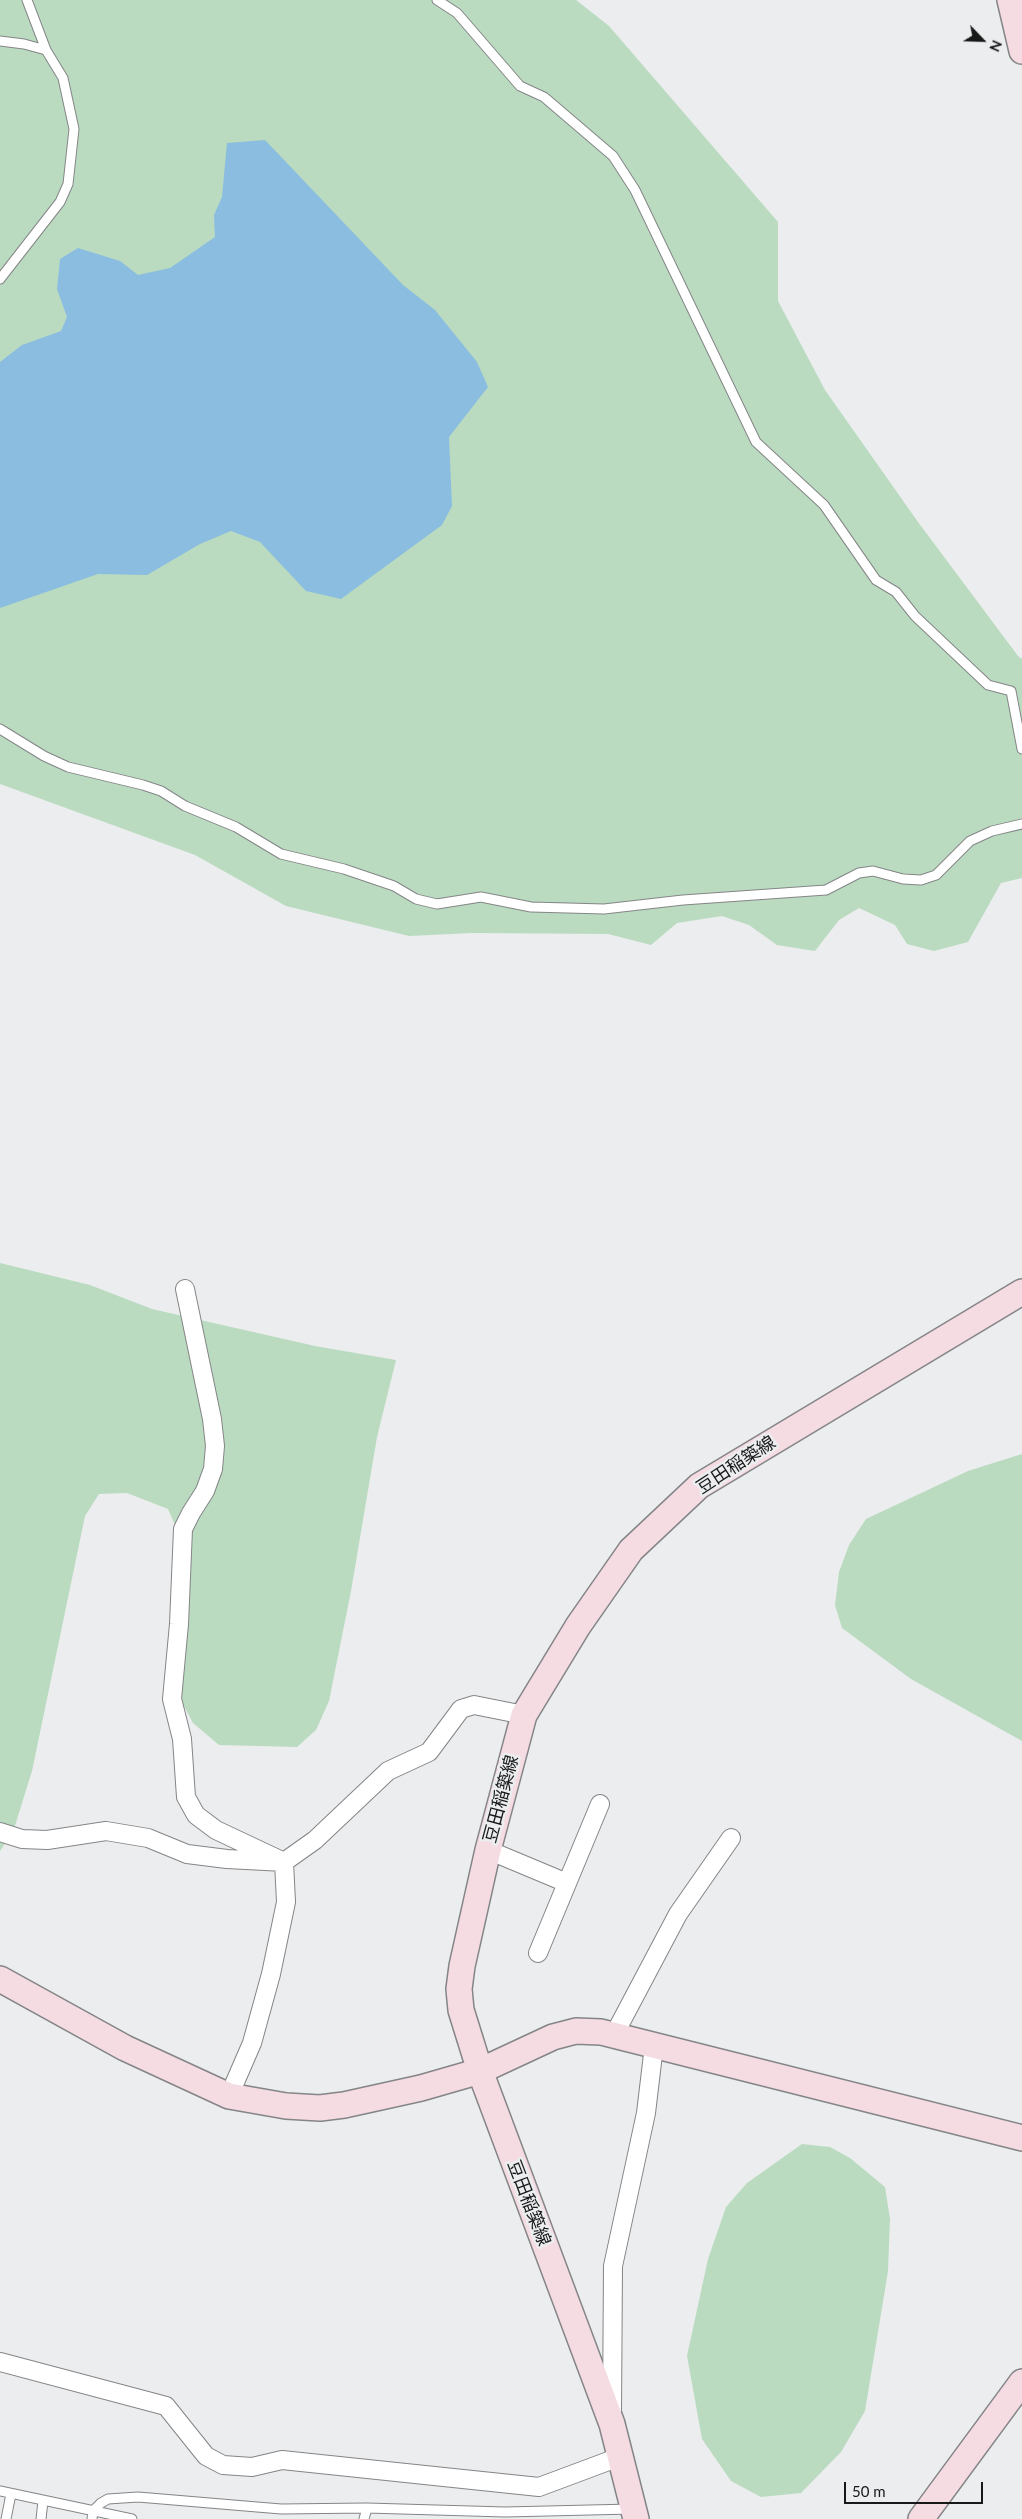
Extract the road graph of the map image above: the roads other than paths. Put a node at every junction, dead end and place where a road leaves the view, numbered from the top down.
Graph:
1 (27, 0) edge
2 (437, 0) edge
3 (1010, 0) edge
4 (0, 41) edge
5 (46, 50) junction
6 (1022, 51) edge
7 (0, 280) edge
8 (0, 729) edge
9 (1022, 749) edge
10 (1022, 824) edge
11 (185, 1289) dead end
12 (1022, 1292) edge
13 (524, 1715) junction
14 (600, 1804) dead end
15 (0, 1832) edge
16 (731, 1838) dead end
17 (488, 1850) junction
18 (284, 1862) junction
19 (567, 1884) junction
20 (538, 1953) dead end
21 (0, 1979) edge
22 (614, 2035) junction
23 (654, 2046) junction
24 (480, 2071) junction
25 (228, 2096) junction
26 (1022, 2138) edge
27 (0, 2362) edge
28 (1022, 2382) edge
29 (612, 2424) junction
30 (622, 2456) junction
31 (0, 2491) edge
32 (11, 2494) junction
33 (43, 2500) junction
34 (367, 2508) junction
35 (635, 2514) edge
36 (93, 2515) edge
37 (6, 2519) edge
38 (41, 2519) edge
39 (132, 2519) edge
40 (364, 2519) edge
41 (921, 2519) edge

1 - 5 lane
2 - 9 lane
3 - 6 main road
4 - 5 lane
5 - 7 lane
8 - 10 lane
11 - 18 street
12 - 13 main road, 豆田稲築線
13 - 17 main road, 豆田稲築線
13 - 18 street
14 - 19 street
15 - 18 street
16 - 22 street
17 - 19 street
17 - 24 main road, 豆田稲築線
18 - 25 street
19 - 20 street
21 - 25 main road
22 - 23 main road
22 - 24 main road
23 - 26 main road
23 - 29 street
24 - 25 main road
24 - 29 main road, 豆田稲築線
27 - 30 street
28 - 41 main road
29 - 30 main road, 豆田稲築線
30 - 35 main road, 豆田稲築線
31 - 32 lane
32 - 33 lane
32 - 37 lane
33 - 36 lane
33 - 38 lane
34 - 35 lane
34 - 36 lane
34 - 40 lane
36 - 39 lane

